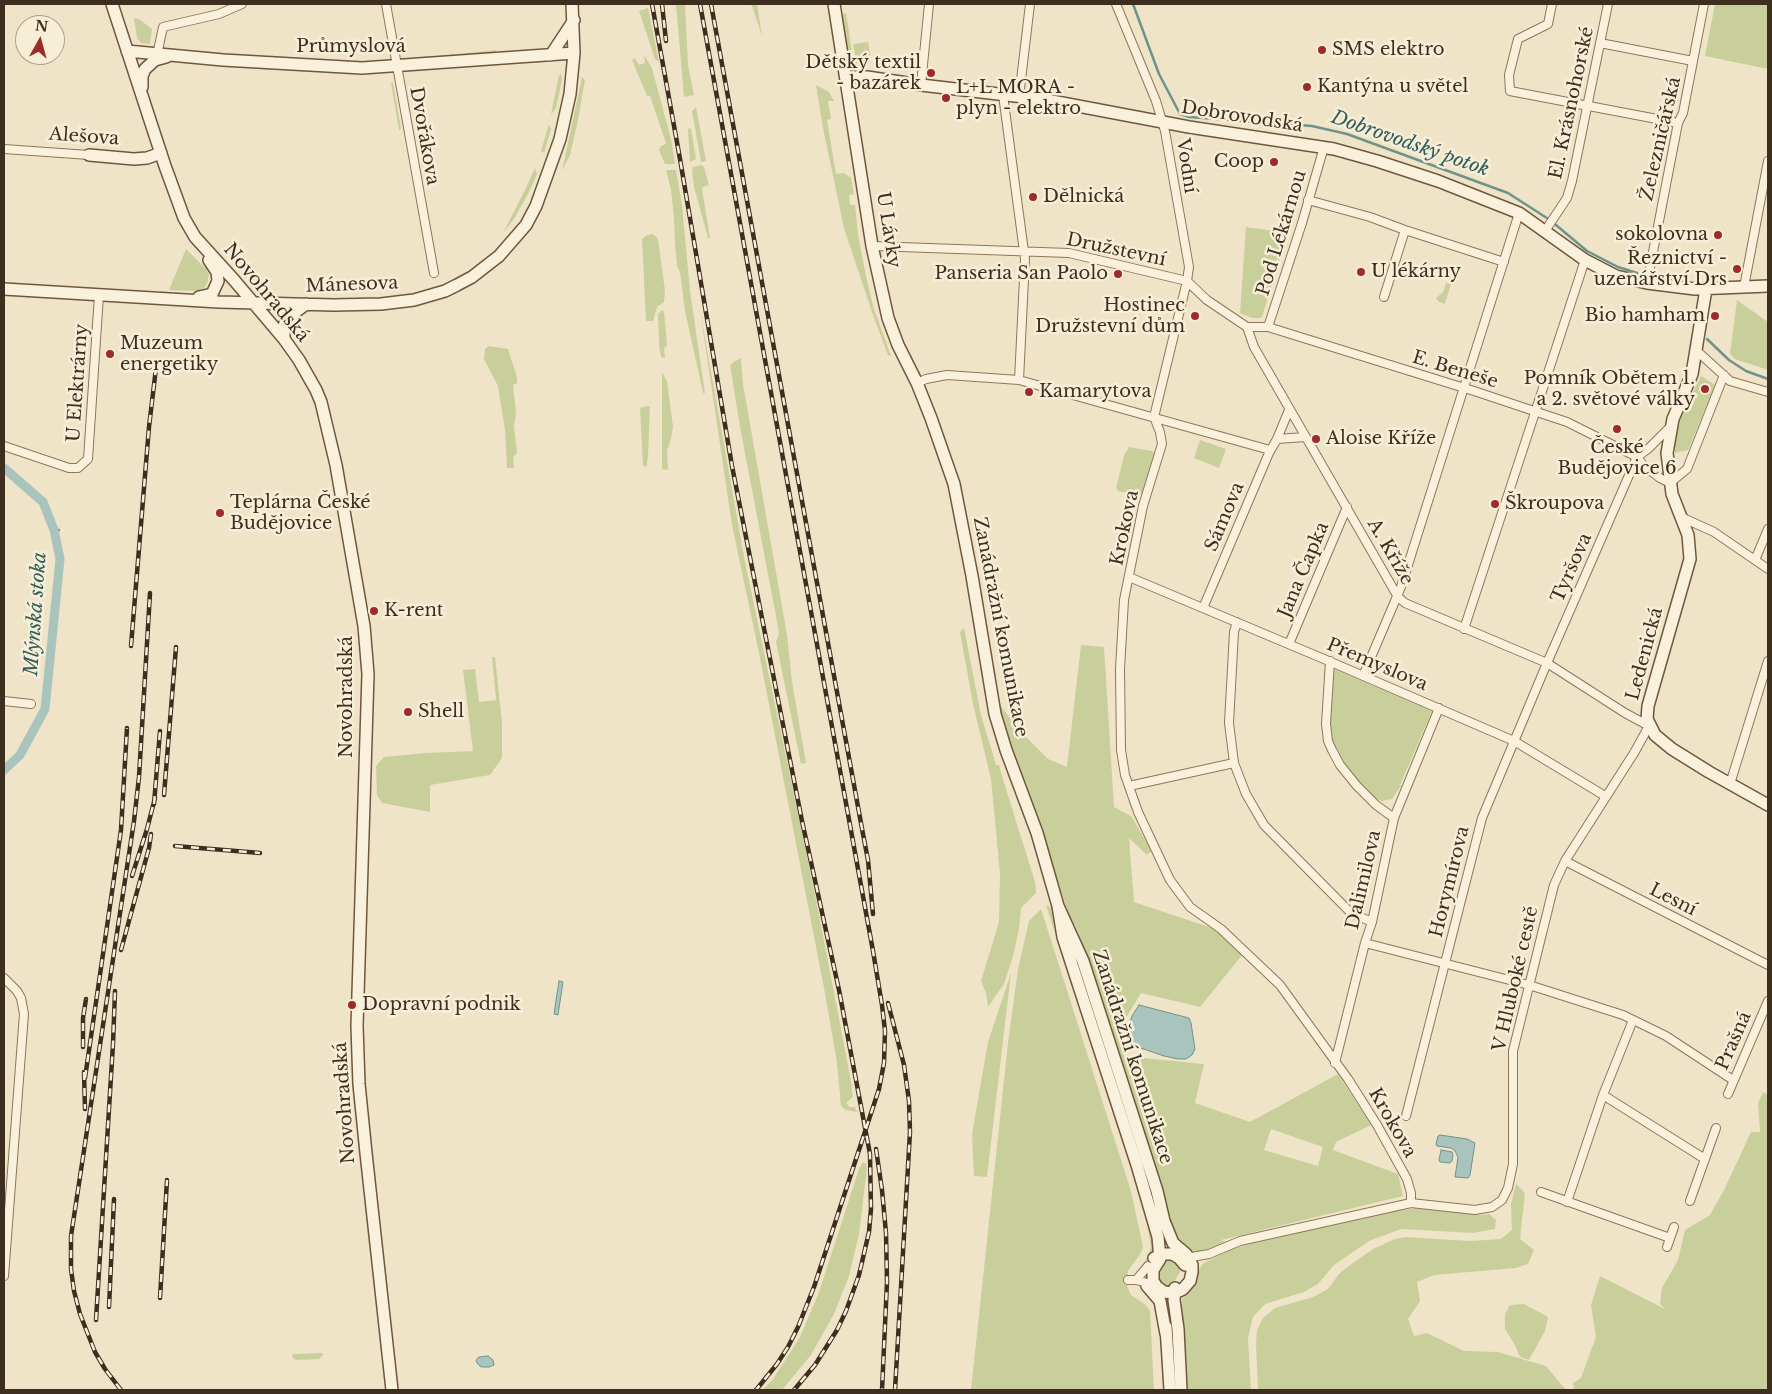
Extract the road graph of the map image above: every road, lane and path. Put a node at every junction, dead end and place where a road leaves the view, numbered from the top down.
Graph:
1 (242, 4) edge
2 (386, 4) edge
3 (572, 4) edge
4 (834, 4) edge
5 (929, 4) edge
6 (1030, 4) edge
7 (1116, 4) edge
8 (1552, 4) edge
9 (1608, 4) edge
10 (1704, 4) edge
11 (112, 5) edge
12 (574, 20) junction
13 (1600, 43) junction
14 (127, 51) junction
15 (574, 53) junction
16 (157, 54) junction
17 (551, 55) junction
18 (173, 56) junction
19 (1693, 61) junction
20 (396, 66) junction
21 (846, 77) junction
22 (921, 85) junction
23 (1003, 95) junction
24 (1019, 96) junction
25 (1588, 105) junction
26 (145, 106) junction
27 (1162, 122) junction
28 (1678, 123) junction
29 (1324, 147) junction
30 (4, 149) edge
31 (161, 153) junction
32 (89, 155) joint
33 (1768, 161) edge
34 (1308, 200) junction
35 (1519, 214) junction
36 (1547, 228) junction
37 (1405, 230) junction
38 (195, 238) junction
39 (872, 246) junction
40 (1024, 251) junction
41 (1585, 260) junction
42 (1504, 262) junction
43 (434, 273) dead end
44 (1188, 282) junction
45 (1647, 284) junction
46 (1768, 286) edge
47 (1744, 287) junction
48 (4, 289) edge
49 (1706, 289) junction
50 (99, 295) junction
51 (1384, 296) dead end
52 (184, 300) junction
53 (254, 303) junction
54 (306, 304) junction
55 (1247, 327) junction
56 (1268, 327) junction
57 (284, 339) junction
58 (1697, 351) junction
59 (1724, 375) junction
60 (1019, 380) junction
61 (917, 383) junction
62 (1464, 388) junction
63 (1768, 392) edge
64 (1289, 410) junction
65 (1535, 411) junction
66 (1154, 417) junction
67 (1671, 426) junction
68 (1305, 437) junction
69 (1277, 439) junction
70 (4, 446) edge
71 (1270, 450) junction
72 (1637, 457) junction
73 (1670, 483) junction
74 (1347, 507) junction
75 (1681, 517) junction
76 (1768, 529) edge
77 (1755, 560) junction
78 (1768, 569) edge
79 (1129, 577) junction
80 (1398, 597) junction
81 (1203, 608) junction
82 (1237, 622) junction
83 (1464, 629) junction
84 (1289, 644) junction
85 (1330, 661) junction
86 (1768, 661) edge
87 (1547, 663) junction
88 (1363, 676) junction
89 (4, 701) edge
90 (31, 704) dead end
91 (1439, 708) junction
92 (1649, 726) junction
93 (1514, 741) junction
94 (1234, 763) junction
95 (1730, 784) junction
96 (1130, 786) junction
97 (1605, 796) junction
98 (1768, 805) edge
99 (1394, 818) junction
100 (1565, 861) junction
101 (1058, 906) junction
102 (1372, 922) junction
103 (1365, 943) junction
104 (1444, 964) junction
105 (1768, 965) edge
106 (4, 978) edge
107 (1528, 985) junction
108 (1768, 1002) edge
109 (1633, 1020) junction
110 (1335, 1063) junction
111 (1733, 1080) junction
112 (1728, 1094) dead end
113 (1603, 1095) junction
114 (1406, 1116) dead end
115 (1716, 1128) dead end
116 (1706, 1158) junction
117 (1541, 1192) dead end
118 (1690, 1201) dead end
119 (1567, 1202) junction
120 (1411, 1203) junction
121 (1674, 1227) dead end
122 (1670, 1238) junction
123 (1667, 1247) dead end
124 (1209, 1254) junction
125 (1181, 1257) junction
126 (1154, 1260) junction
127 (4, 1262) edge
128 (1192, 1272) junction
129 (4, 1276) edge
130 (1145, 1284) junction
131 (1179, 1291) junction
132 (392, 1390) edge
133 (1170, 1390) edge
134 (1181, 1390) edge

1 - 16 street
2 - 20 street, Dvořákova
3 - 12 main road, Mánesova
4 - 21 main road
5 - 22 street
6 - 24 street
7 - 27 street, Vodní
8 - 25 street
9 - 13 street, El. Krásnohorské
10 - 19 street, Železničářská
11 - 14 main road, Novohradská
12 - 15 main road, Mánesova
12 - 17 main road
13 - 19 street, Železničářská
13 - 25 street, El. Krásnohorské
14 - 16 main road, Průmyslová
14 - 26 main road, Novohradská
15 - 17 main road, Průmyslová
15 - 54 main road, Mánesova
16 - 18 main road, Průmyslová
17 - 20 main road, Průmyslová
18 - 20 main road, Průmyslová
18 - 26 main road
19 - 28 street, Železničářská
20 - 43 street, Dvořákova
21 - 22 main road, Dobrovodská
21 - 39 main road, U Lávky
22 - 23 main road, Dobrovodská
23 - 24 main road, Dobrovodská
23 - 40 street
24 - 27 main road, Dobrovodská
25 - 28 street
25 - 36 street, El. Krásnohorské
26 - 31 main road, Novohradská
27 - 29 main road, Dobrovodská
27 - 44 street, Vodní
28 - 45 street, Železničářská
29 - 34 street, Pod Lékárnou
29 - 35 main road, Dobrovodská
30 - 32 street, Alešova
31 - 32 main road, Alešova
31 - 38 main road, Novohradská
33 - 47 street
34 - 37 street
34 - 56 street, Pod Lékárnou
35 - 36 main road, Dobrovodská
35 - 42 street
36 - 41 main road, Dobrovodská
37 - 42 street
37 - 51 street
38 - 52 main road
38 - 53 main road, Novohradská
39 - 40 street, Družstevní
39 - 61 main road, U Lávky
40 - 44 street, Družstevní
40 - 60 street
41 - 45 main road, Dobrovodská
41 - 65 street
42 - 62 street
44 - 55 street, Družstevní
44 - 66 street
45 - 49 main road, Dobrovodská
46 - 47 main road, Dobrovodská
47 - 49 main road, Dobrovodská
48 - 50 main road, Mánesova
49 - 58 main road, Ledenická
50 - 52 main road, Mánesova
50 - 70 street, U Elektrárny
52 - 53 main road, Mánesova
53 - 54 main road, Mánesova
53 - 57 main road, Novohradská
54 - 57 main road
55 - 56 street, E. Beneše
55 - 64 street, A. Kříže
56 - 62 street, E. Beneše
57 - 132 main road, Novohradská
58 - 59 street
58 - 67 main road, Ledenická
59 - 63 street
59 - 73 street
60 - 61 street
60 - 66 street
61 - 101 main road, Zanádražní komunikace
62 - 65 street, E. Beneše
62 - 80 street
64 - 68 street, A. Kříže
64 - 69 street, Sámova
65 - 72 street, E. Beneše
65 - 83 street
66 - 71 street
66 - 79 street, Krokova
67 - 72 street, Ledenická
67 - 73 main road, Ledenická
68 - 69 street
68 - 74 street, A. Kříže
69 - 71 street, Sámova
71 - 81 street, Sámova
72 - 73 street, E. Beneše
72 - 87 street, Tyršova
73 - 75 main road, Ledenická
74 - 80 street, A. Kříže
74 - 84 street, Jana Čapka
75 - 77 street
75 - 92 main road, Ledenická
76 - 77 street
77 - 78 street
79 - 81 street, Přemyslova
79 - 96 street, Krokova
80 - 83 street, A. Kříže
80 - 88 street
81 - 82 street, Přemyslova
82 - 84 street, Přemyslova
82 - 94 street
83 - 87 street, A. Kříže
84 - 85 street, Přemyslova
85 - 88 street, Přemyslova
85 - 99 street
86 - 95 street
87 - 92 street, A. Kříže
87 - 93 street, Horymírova
88 - 91 street, Přemyslova
89 - 90 street
91 - 93 street, Přemyslova
91 - 99 street, Dalimilova
92 - 95 main road, Ledenická
92 - 97 street, V Hluboké cestě
93 - 97 street, Přemyslova
93 - 104 street, Horymírova
94 - 96 street
94 - 102 street
95 - 98 main road, Ledenická
96 - 110 street, Krokova
97 - 100 street, V Hluboké cestě
99 - 102 street, Dalimilova
100 - 105 street, Lesní
100 - 107 street, V Hluboké cestě
101 - 125 main road, Zanádražní komunikace
101 - 126 main road, Zanádražní komunikace
102 - 103 street, Dalimilova
103 - 104 street
103 - 110 street, Dalimilova
104 - 107 street
104 - 114 street, Horymírova
106 - 127 street
107 - 109 street
107 - 120 street, V Hluboké cestě
108 - 111 street, Prašná
109 - 111 street
109 - 113 street
110 - 120 street, Krokova
111 - 112 street, Prašná
113 - 116 street
113 - 119 street
115 - 116 street
116 - 118 street
117 - 119 street
119 - 122 street
120 - 124 street, V Hluboké cestě
121 - 122 street
122 - 123 street
124 - 125 street, V Hluboké cestě
124 - 128 street, V Hluboké cestě
125 - 126 main road
125 - 128 main road
125 - 131 main road
126 - 130 main road
126 - 130 main road
127 - 129 street
128 - 131 main road
130 - 131 main road
130 - 133 main road
131 - 134 main road

